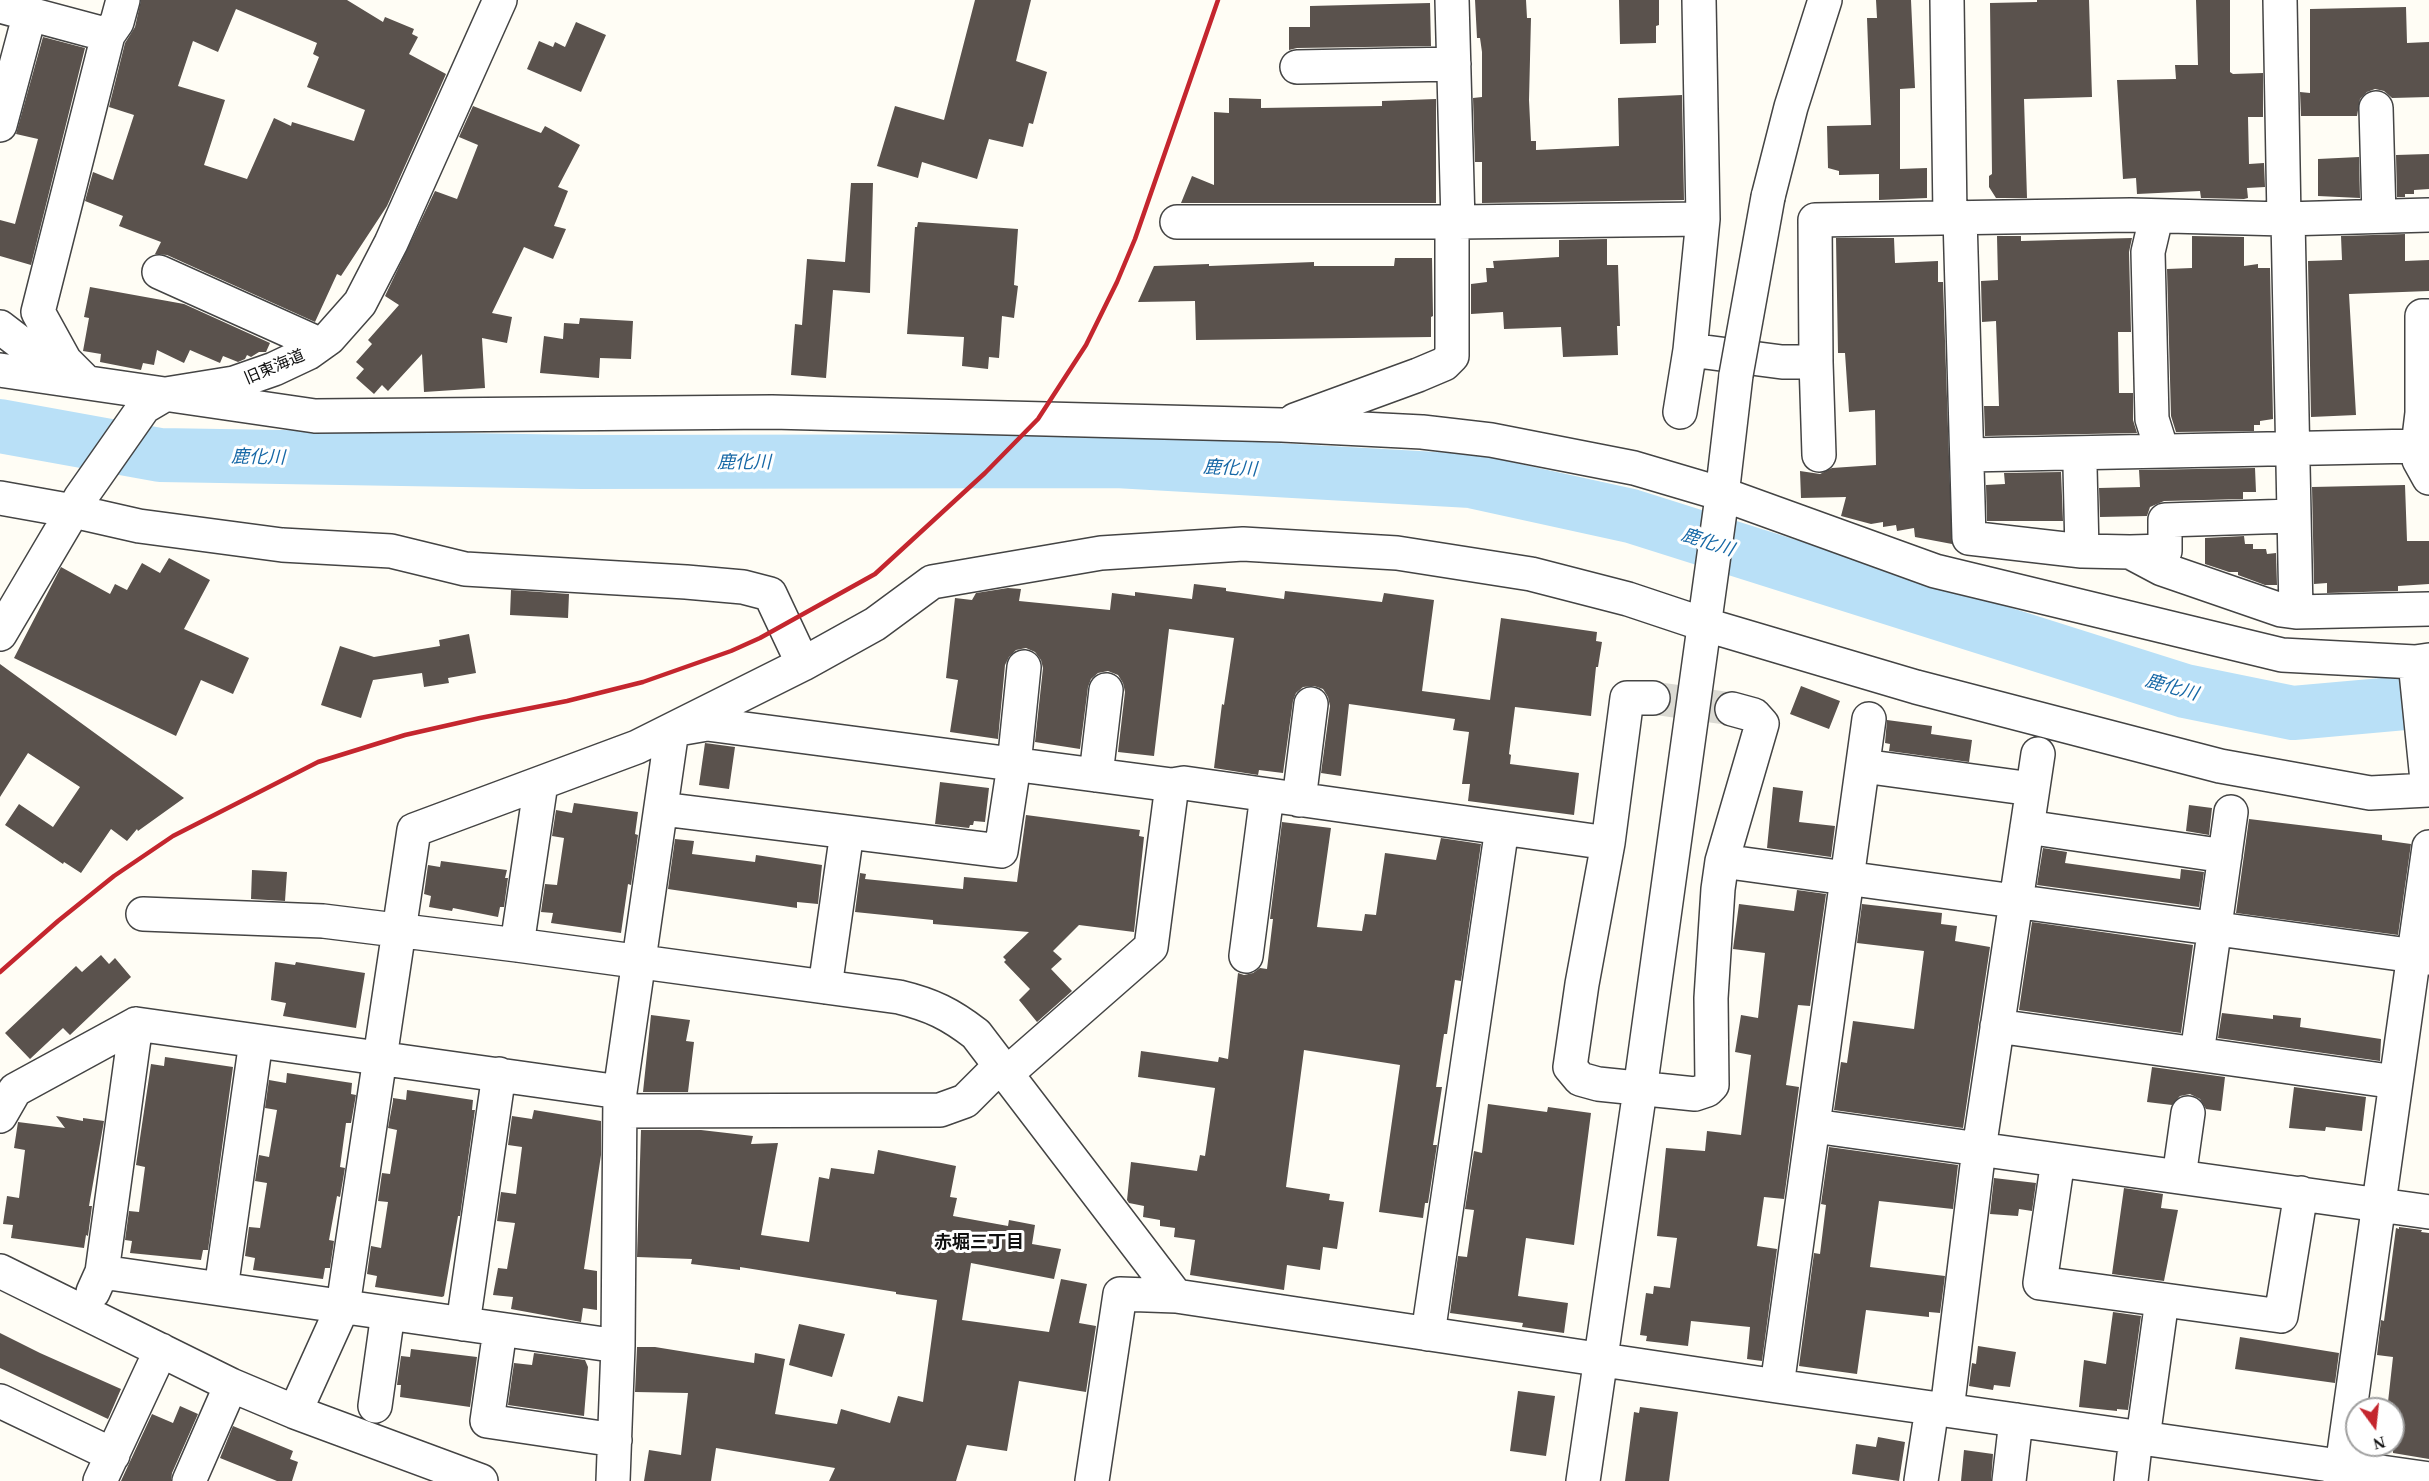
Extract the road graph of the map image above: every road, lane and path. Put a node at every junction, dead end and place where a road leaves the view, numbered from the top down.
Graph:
1 (123, 0) edge
2 (500, 0) edge
3 (1452, 0) edge
4 (1699, 0) edge
5 (1824, 0) edge
6 (1947, 0) edge
7 (2280, 0) edge
8 (15, 10) edge
9 (108, 35) junction
10 (1454, 64) junction
11 (1297, 67) dead end
12 (2376, 108) dead end
13 (0, 125) edge
14 (2429, 215) edge
15 (2379, 216) junction
16 (1955, 217) junction
17 (2156, 218) junction
18 (1703, 219) junction
19 (2286, 219) junction
20 (1178, 222) dead end
21 (1455, 222) junction
22 (159, 272) dead end
23 (2429, 316) edge
24 (0, 327) edge
25 (320, 345) junction
26 (1690, 350) junction
27 (1816, 362) junction
28 (0, 370) edge
29 (75, 381) junction
30 (155, 401) junction
31 (1680, 412) dead end
32 (1282, 425) junction
33 (2418, 447) junction
34 (2292, 450) junction
35 (2162, 452) junction
36 (1819, 455) dead end
37 (1967, 455) junction
38 (2080, 467) dead end
39 (2429, 478) edge
40 (0, 498) edge
41 (1721, 499) junction
42 (77, 504) junction
43 (2294, 516) junction
44 (2082, 551) junction
45 (2130, 552) junction
46 (2429, 609) edge
47 (2296, 612) junction
48 (1704, 617) junction
49 (0, 634) edge
50 (2422, 661) edge
51 (803, 664) junction
52 (1024, 667) dead end
53 (1106, 690) dead end
54 (1653, 698) tunnel mouth
55 (1311, 704) dead end
56 (1732, 708) tunnel mouth
57 (1869, 719) dead end
58 (672, 730) junction
59 (2038, 754) dead end
60 (1014, 765) junction
61 (1863, 766) junction
62 (1096, 775) junction
63 (541, 783) junction
64 (1172, 785) junction
65 (2032, 789) junction
66 (2429, 790) edge
67 (1267, 795) junction
68 (1299, 800) junction
69 (662, 809) junction
70 (2231, 812) dead end
71 (2027, 826) junction
72 (1502, 828) junction
73 (847, 832) junction
74 (1608, 843) junction
75 (2429, 847) edge
76 (2225, 856) junction
77 (1722, 861) junction
78 (1846, 878) junction
79 (2016, 901) junction
80 (143, 914) dead end
81 (2214, 928) junction
82 (400, 931) junction
83 (517, 945) junction
84 (1246, 956) dead end
85 (2421, 957) edge
86 (640, 962) junction
87 (825, 987) junction
88 (135, 1023) junction
89 (1997, 1026) junction
90 (256, 1041) junction
91 (2197, 1054) junction
92 (380, 1057) junction
93 (1003, 1070) junction
94 (499, 1074) junction
95 (2396, 1082) junction
96 (1640, 1090) junction
97 (620, 1101) junction
98 (2188, 1113) dead end
99 (0, 1116) edge
100 (1814, 1126) junction
101 (1979, 1149) junction
102 (2058, 1160) junction
103 (2179, 1177) junction
104 (2301, 1193) junction
105 (2379, 1205) junction
106 (2429, 1212) edge
107 (0, 1271) edge
108 (102, 1272) junction
109 (221, 1289) junction
110 (1176, 1296) junction
111 (2162, 1300) junction
112 (343, 1306) junction
113 (84, 1312) junction
114 (388, 1313) junction
115 (463, 1323) junction
116 (500, 1330) junction
117 (1428, 1334) junction
118 (618, 1346) junction
119 (161, 1350) junction
120 (1602, 1360) junction
121 (231, 1385) junction
122 (1777, 1386) junction
123 (0, 1401) edge
124 (375, 1406) dead end
125 (1940, 1409) junction
126 (295, 1412) junction
127 (2016, 1420) junction
128 (2140, 1437) junction
129 (615, 1440) junction
130 (107, 1468) edge
131 (2341, 1474) edge
132 (463, 1478) edge
133 (2429, 1479) edge
134 (189, 1481) edge
135 (613, 1481) edge
136 (1092, 1481) edge
137 (1583, 1481) edge
138 (1921, 1481) edge
139 (2009, 1481) edge
140 (2131, 1481) edge

1 - 9 street
2 - 25 street, 旧東海道
3 - 10 street
4 - 18 street
5 - 41 street, bridge
6 - 16 street
7 - 19 street
8 - 9 street
8 - 13 street
9 - 29 street
10 - 11 street
10 - 21 street
12 - 15 street
14 - 15 street
15 - 19 street
16 - 17 street
16 - 27 street
16 - 37 street
17 - 19 street
17 - 35 street
18 - 21 street
18 - 26 street
19 - 34 street
20 - 21 street
21 - 32 street
22 - 25 street
23 - 33 street
24 - 29 street
25 - 30 street, 旧東海道
26 - 27 street
26 - 31 street
27 - 36 street
28 - 29 street
29 - 30 street
30 - 32 street
30 - 42 street
32 - 41 street
33 - 34 street
33 - 39 street
34 - 35 street
34 - 43 street
35 - 37 street
37 - 44 street
38 - 44 street
40 - 42 street
41 - 48 street
41 - 50 street
42 - 49 street
42 - 51 street
43 - 45 street
43 - 47 street
44 - 45 street
45 - 47 street
46 - 47 street
48 - 51 street
48 - 66 street
48 - 96 street
50 - 66 street
51 - 58 street
52 - 60 street
53 - 62 street
54 - 74 street
55 - 68 street
56 - 77 street
57 - 61 street
58 - 60 street
58 - 63 street
58 - 69 street
59 - 65 street
60 - 62 street
60 - 73 street
61 - 65 street
61 - 78 street
62 - 64 street
63 - 82 street
63 - 83 street
64 - 67 street
64 - 93 street
65 - 71 street
67 - 68 street
67 - 84 street
68 - 72 street
69 - 73 street
69 - 86 street
70 - 76 street
71 - 76 street
71 - 79 street
72 - 74 street
72 - 117 street
73 - 87 street
74 - 96 street
75 - 85 street
76 - 81 street
77 - 78 street
77 - 96 street
78 - 79 street
78 - 100 street
79 - 81 street
79 - 89 street
80 - 82 street
81 - 85 street
81 - 91 street
82 - 83 street
82 - 92 street
83 - 86 street
85 - 95 street
86 - 87 street
86 - 97 street
87 - 93 street
88 - 90 street
88 - 99 street
88 - 108 street
89 - 91 street
89 - 101 street
90 - 92 street
90 - 109 street
91 - 95 street
92 - 94 street
92 - 112 street
93 - 97 street
93 - 110 street
94 - 97 street
94 - 115 street
95 - 105 street
96 - 120 street
97 - 118 street
98 - 103 street
100 - 101 street
100 - 122 street
101 - 102 street
101 - 125 street
102 - 103 street
102 - 111 street
103 - 104 street
104 - 105 street
104 - 111 street
105 - 106 street
105 - 131 street
107 - 113 street
108 - 109 street
108 - 113 street
109 - 112 street
110 - 117 street
110 - 136 street
111 - 128 street
112 - 114 street
112 - 126 street
113 - 119 street
114 - 115 street
114 - 124 street
115 - 116 street
116 - 118 street
116 - 129 street
117 - 120 street
118 - 129 street
119 - 121 street
119 - 130 street
120 - 122 street
120 - 137 street
121 - 126 street
121 - 134 street
122 - 125 street
123 - 130 street
125 - 127 street
125 - 138 street
126 - 132 street
127 - 128 street
127 - 139 street
128 - 131 street
128 - 140 street
129 - 135 street
131 - 133 street

